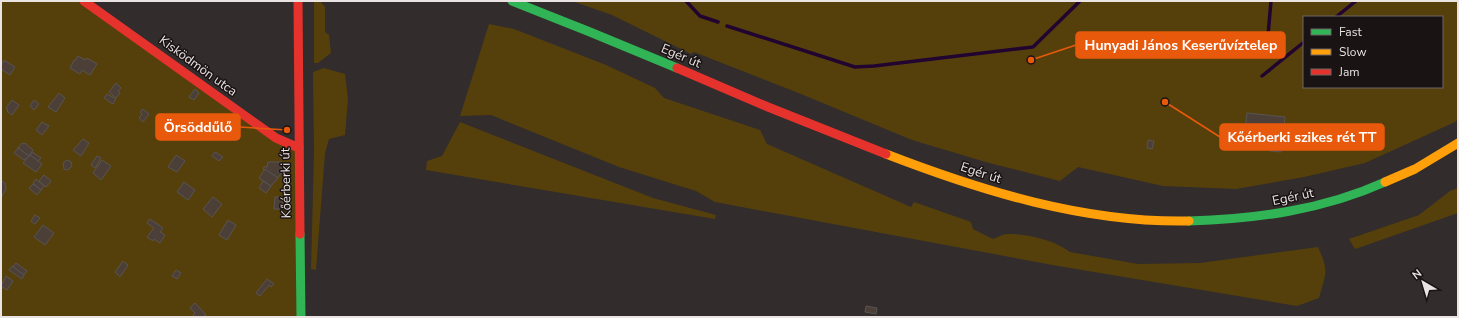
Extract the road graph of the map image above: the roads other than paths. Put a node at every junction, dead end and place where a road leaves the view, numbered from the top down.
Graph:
1 (84, 1) edge
2 (298, 1) edge
3 (512, 1) edge
4 (1458, 143) edge
5 (299, 148) junction
6 (300, 317) edge

1 - 5 main road, Kisködmön utca
2 - 5 main road, Kőérberki út
3 - 4 main road, Egér út
5 - 6 main road, Kőérberki út

